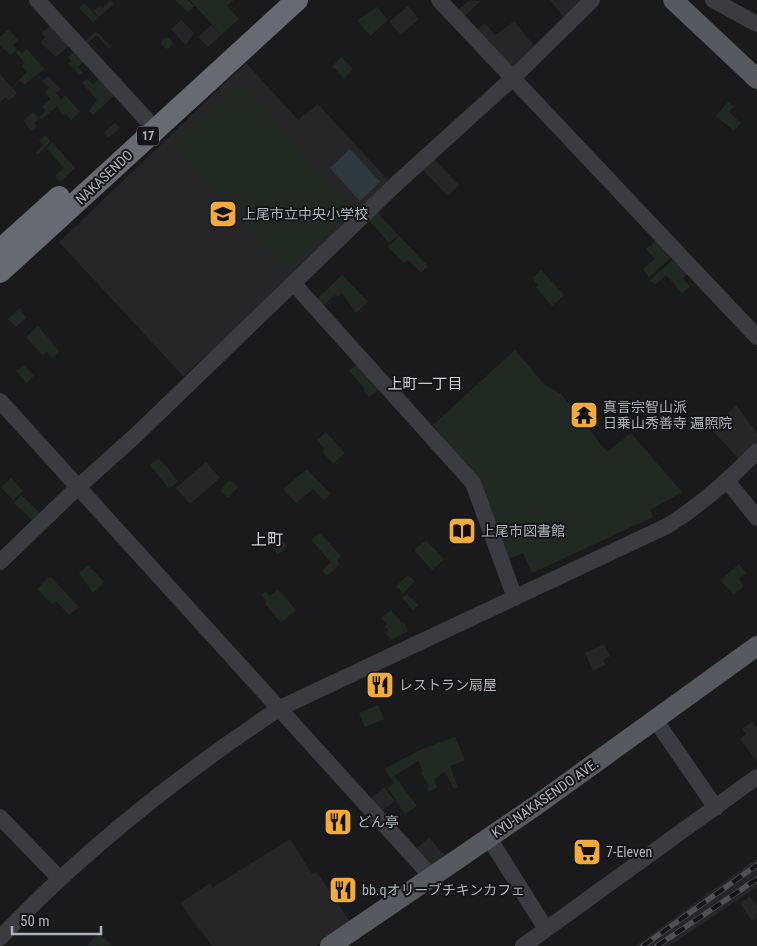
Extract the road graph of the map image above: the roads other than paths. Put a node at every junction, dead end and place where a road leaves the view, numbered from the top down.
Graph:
1 (37, 0) edge
2 (277, 0) edge
3 (297, 0) edge
4 (439, 0) edge
5 (592, 0) edge
6 (713, 0) edge
7 (677, 1) edge
8 (757, 24) edge
9 (512, 79) junction
10 (757, 79) edge
11 (146, 119) junction
12 (0, 250) edge
13 (0, 272) edge
14 (294, 284) junction
15 (757, 337) edge
16 (0, 401) edge
17 (757, 451) edge
18 (728, 482) junction
19 (78, 487) junction
20 (757, 518) edge
21 (0, 562) edge
22 (515, 598) junction
23 (757, 646) edge
24 (280, 708) junction
25 (656, 721) junction
26 (757, 778) edge
27 (716, 808) junction
28 (0, 817) edge
29 (489, 838) junction
30 (431, 876) junction
31 (59, 878) junction
32 (546, 929) junction
33 (0, 938) edge
34 (330, 946) edge
35 (523, 946) edge

1 - 11 street
2 - 11 highway, NAKASENDO / 17
3 - 13 highway, NAKASENDO / 17
4 - 9 street
5 - 9 street
6 - 8 street
7 - 10 main road
9 - 14 street
9 - 15 street
11 - 12 highway, NAKASENDO / 17
14 - 19 street
14 - 22 street
16 - 19 street
17 - 18 street
18 - 20 street
18 - 22 street
19 - 21 street
19 - 24 street
22 - 24 street
23 - 25 main road, KYU-NAKASENDO AVE.
24 - 30 street
24 - 31 street
25 - 27 street
25 - 29 main road, KYU-NAKASENDO AVE.
26 - 27 street
27 - 32 street
28 - 31 street
29 - 30 main road, KYU-NAKASENDO AVE.
29 - 32 street
30 - 34 main road, KYU-NAKASENDO AVE.
31 - 33 street
32 - 35 street

